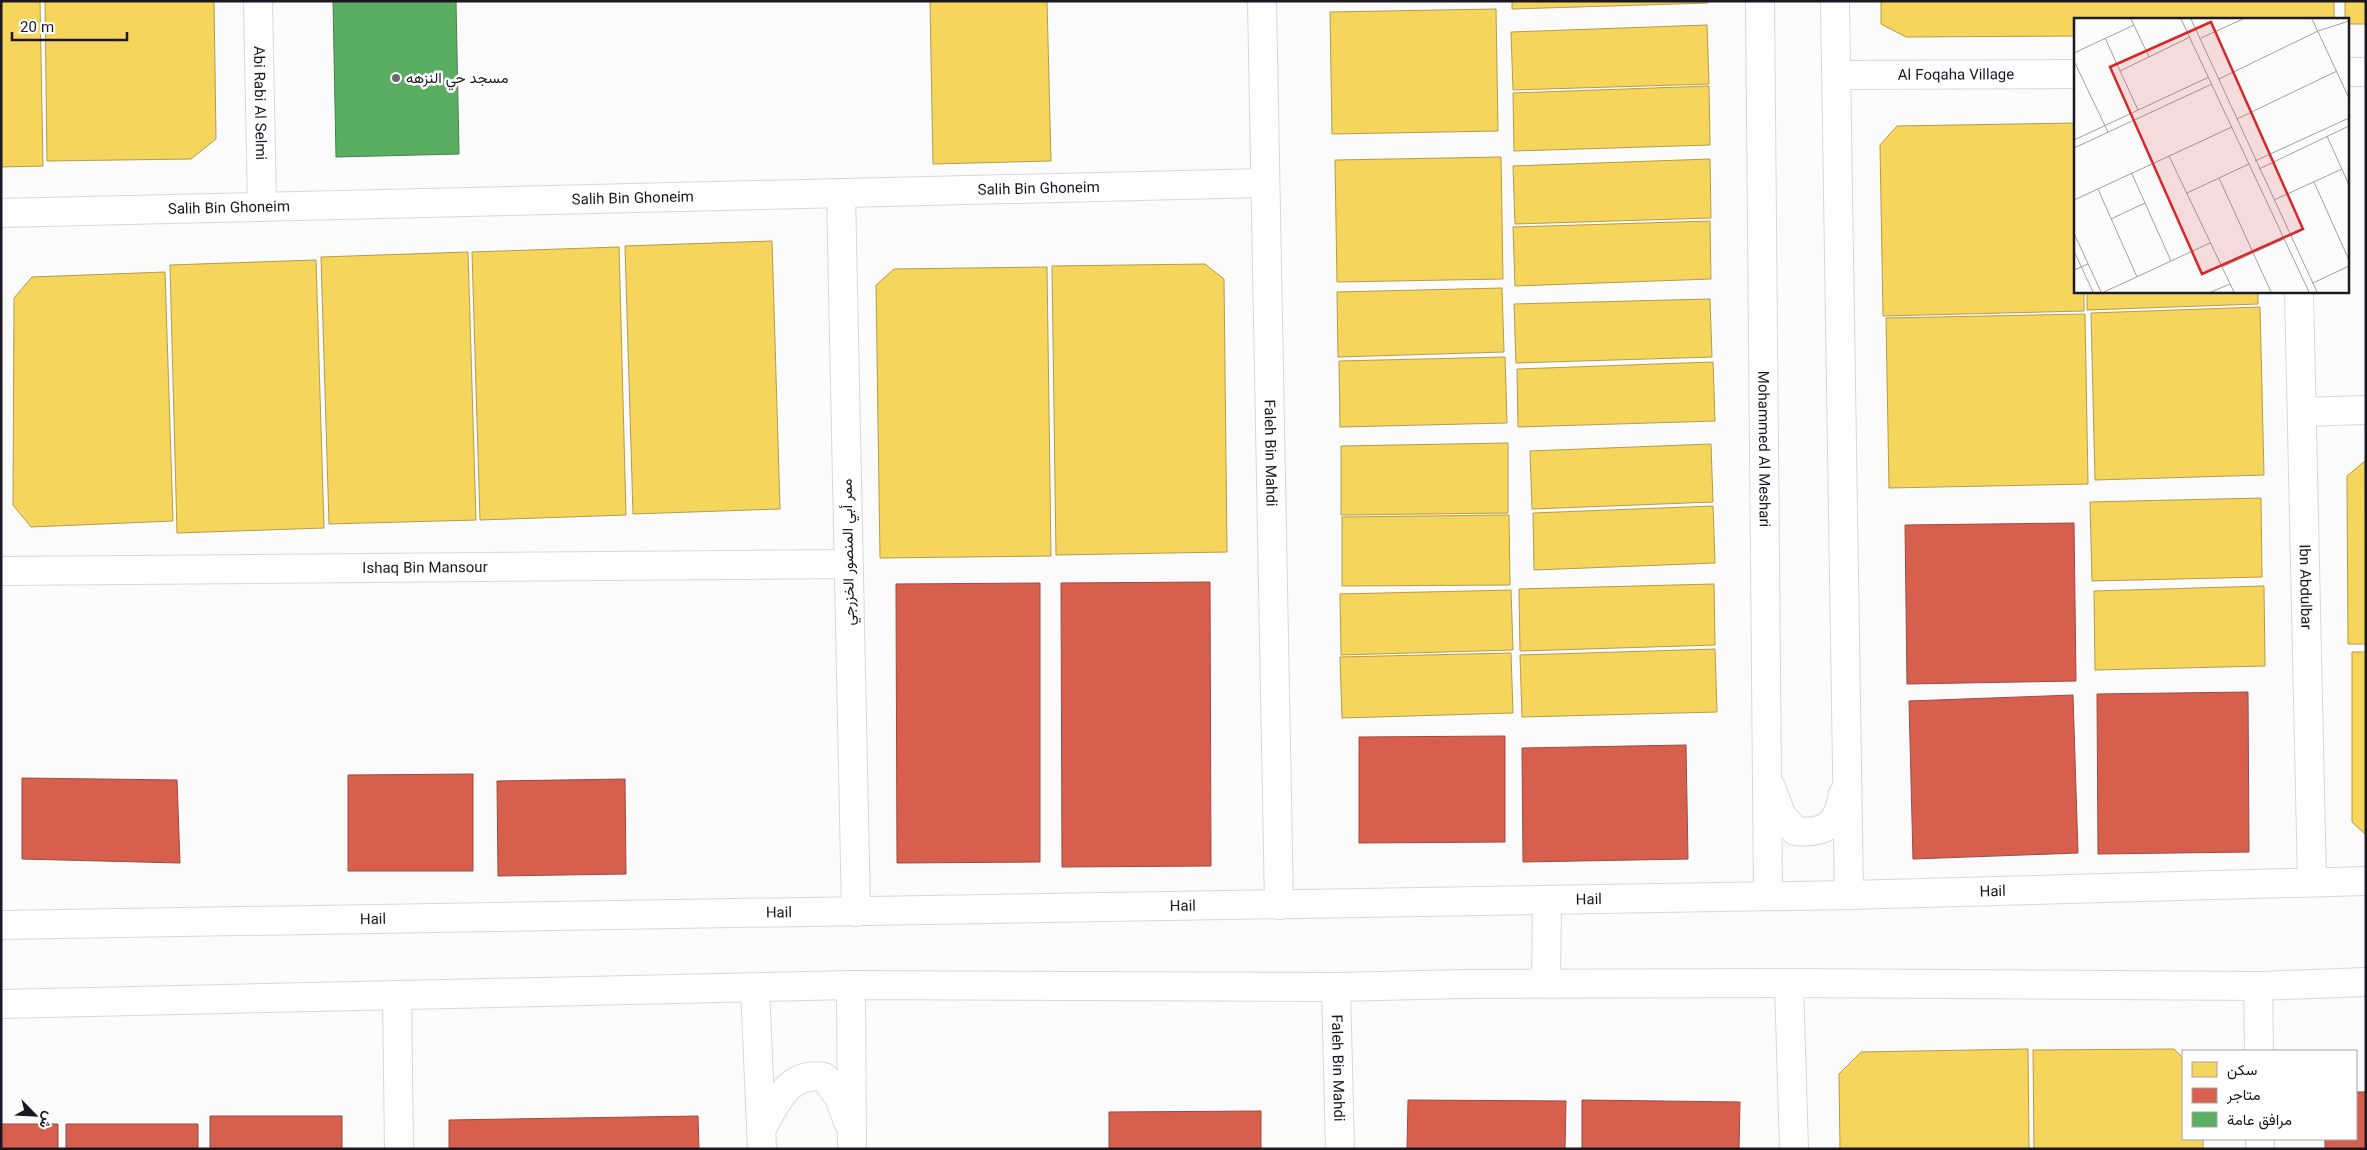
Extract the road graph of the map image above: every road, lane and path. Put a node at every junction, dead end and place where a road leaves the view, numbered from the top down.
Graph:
1 (258, 1) edge
2 (1262, 1) edge
3 (1760, 1) edge
4 (1835, 1) edge
5 (2350, 72) edge
6 (2366, 72) edge
7 (2074, 74) edge
8 (1837, 75) junction
9 (1264, 183) junction
10 (841, 193) junction
11 (262, 207) junction
12 (1, 213) edge
13 (2299, 292) edge
14 (2366, 410) edge
15 (2302, 412) junction
16 (848, 564) junction
17 (1, 572) edge
18 (1847, 770) junction
19 (1767, 776) junction
20 (2366, 881) edge
21 (2312, 882) junction
22 (1849, 895) junction
23 (1768, 896) junction
24 (1547, 900) junction
25 (1279, 905) junction
26 (856, 912) junction
27 (1, 925) edge
28 (2366, 982) edge
29 (1546, 983) junction
30 (1789, 983) junction
31 (851, 985) junction
32 (2258, 986) junction
33 (755, 988) junction
34 (1336, 988) junction
35 (397, 995) junction
36 (1, 1004) edge
37 (2259, 1050) edge
38 (761, 1140) edge
39 (851, 1141) edge
40 (399, 1149) edge
41 (1340, 1149) edge
42 (1794, 1149) edge

1 - 11 street, Abi Rabi Al Selmi
2 - 9 street, Faleh Bin Mahdi
3 - 19 street, Mohammed Al Meshari
4 - 8 street
5 - 6 street
7 - 8 street, Al Foqaha Village
8 - 18 street
9 - 10 street, Salih Bin Ghoneim
9 - 25 street, Faleh Bin Mahdi
10 - 11 street, Salih Bin Ghoneim
10 - 16 street, ممر أبي المنصور الخزرجي
11 - 12 street, Salih Bin Ghoneim
13 - 15 street, Ibn Abdulbar
14 - 15 street
15 - 21 street, Ibn Abdulbar
16 - 17 street, Ishaq Bin Mansour
16 - 26 street, ممر أبي المنصور الخزرجي
18 - 19 street
18 - 22 street
19 - 23 street, Mohammed Al Meshari
20 - 21 street, Hail
21 - 22 street, Hail
22 - 23 street, Hail
23 - 24 street, Hail
24 - 25 street, Hail
24 - 29 street
25 - 26 street, Hail
26 - 27 street, Hail
28 - 32 street
29 - 30 street
29 - 34 street
30 - 32 street
30 - 42 street
31 - 33 street
31 - 34 street
31 - 39 street
32 - 37 street
33 - 35 street
33 - 38 street
34 - 41 street, Faleh Bin Mahdi
35 - 36 street
35 - 40 street
38 - 39 street

